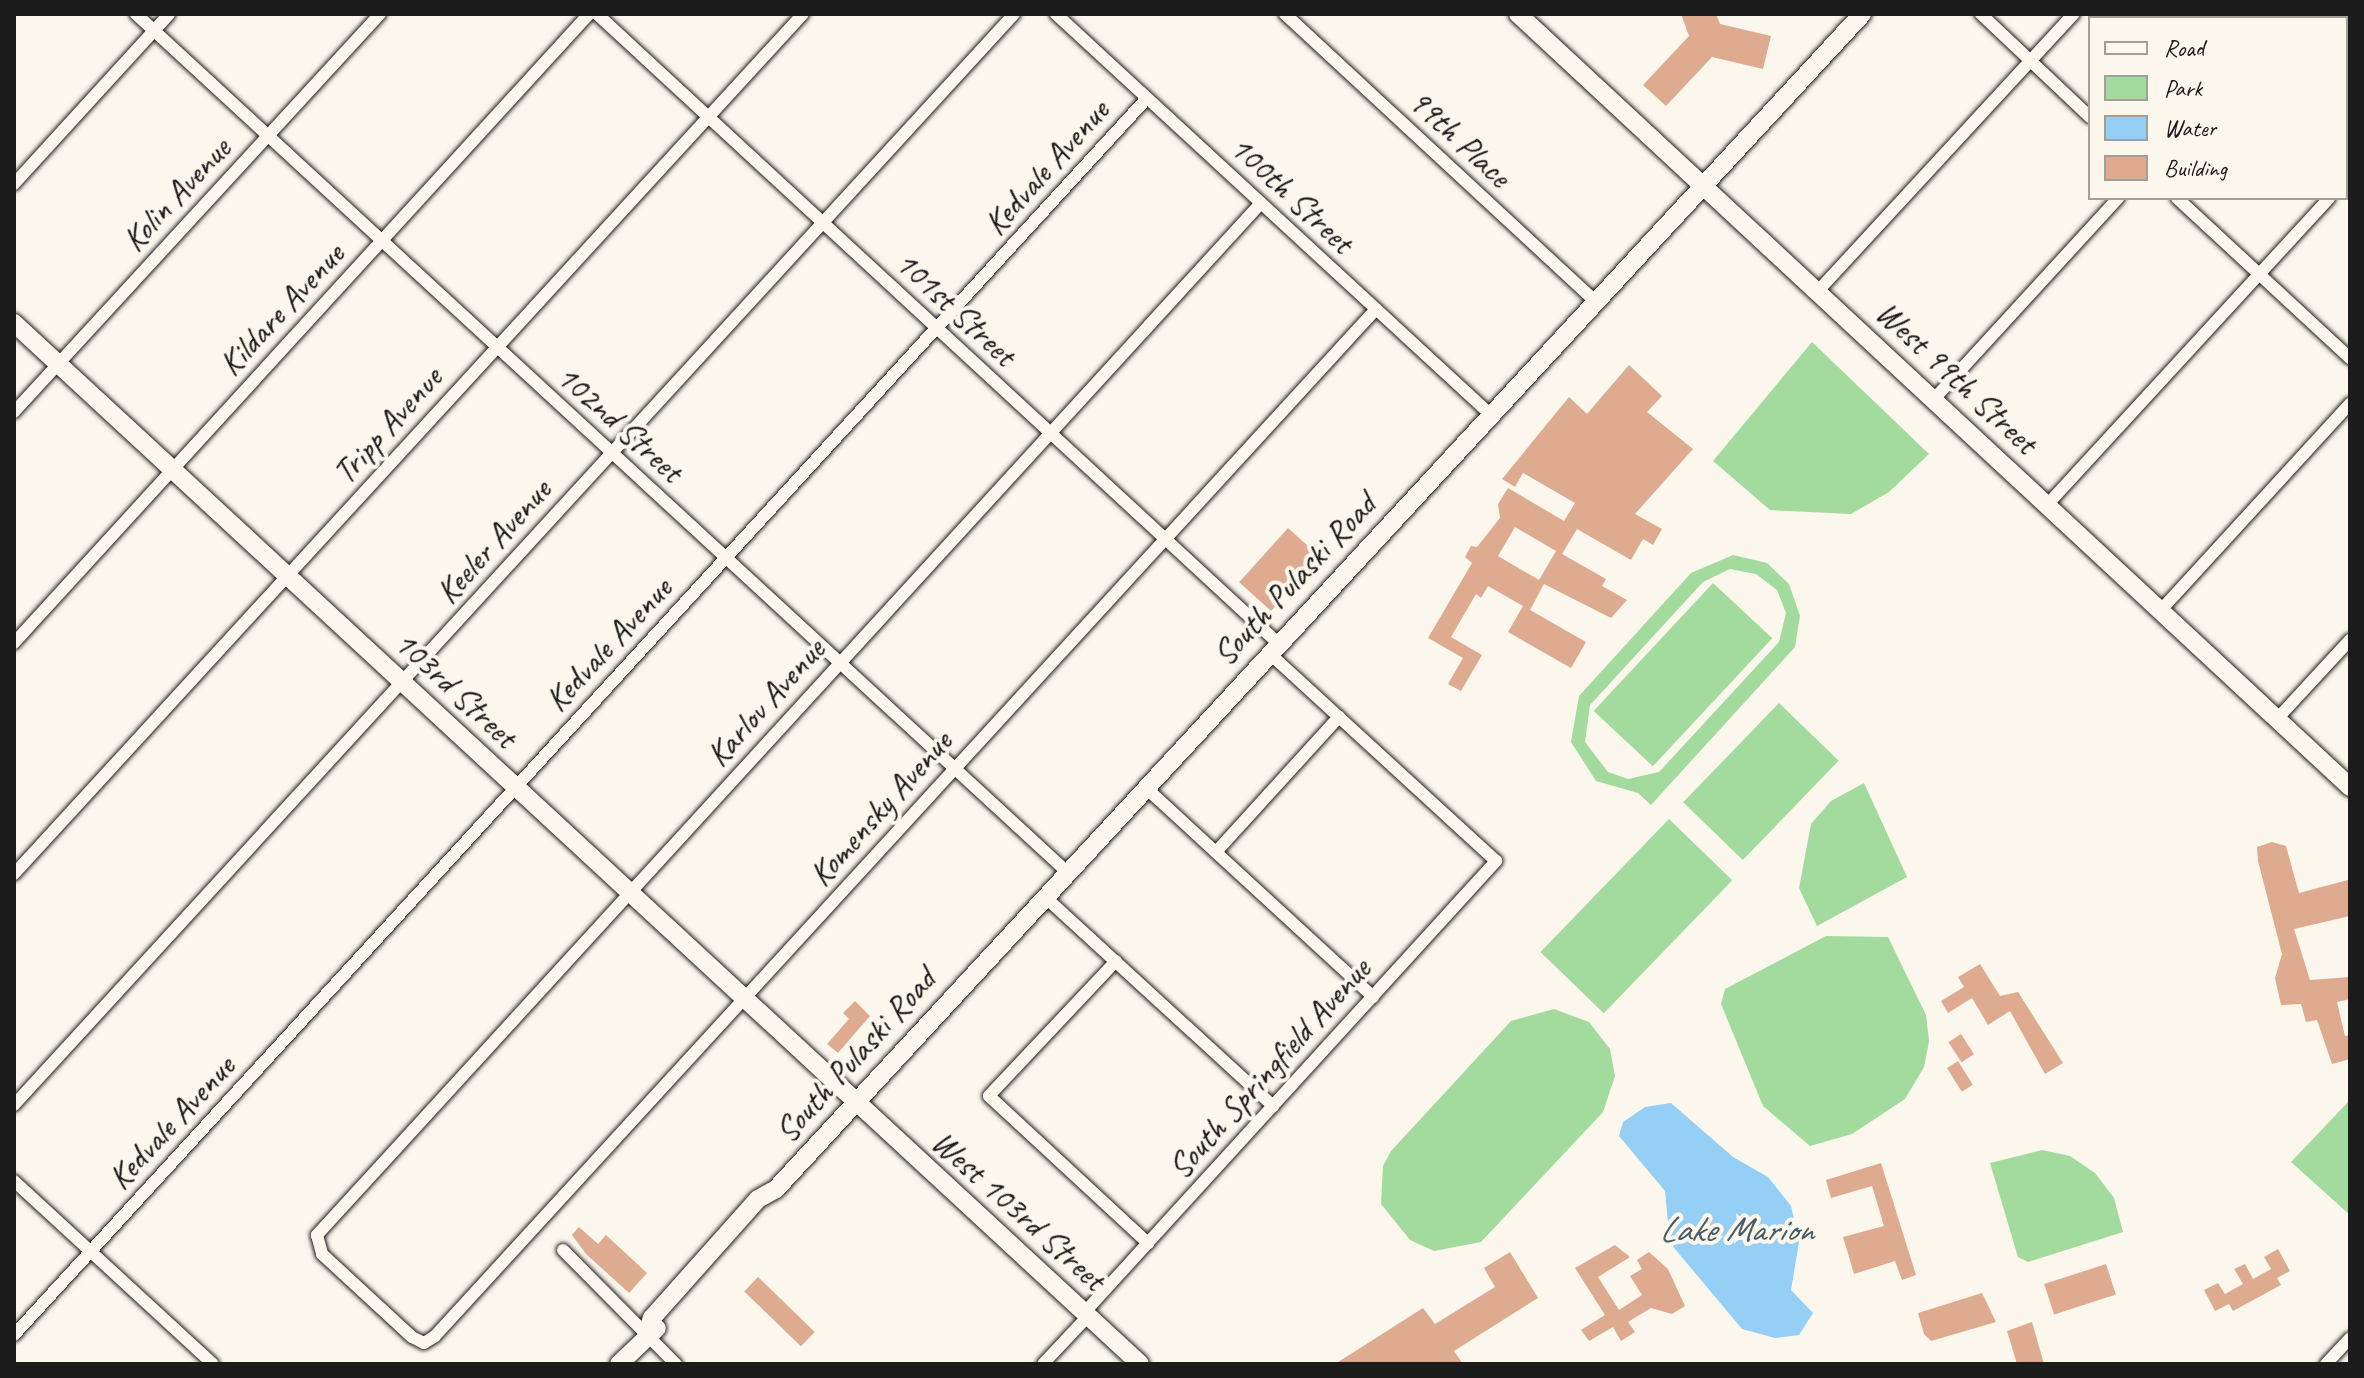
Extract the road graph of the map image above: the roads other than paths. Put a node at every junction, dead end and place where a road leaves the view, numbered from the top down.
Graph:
1 (136, 14) edge
2 (169, 14) edge
3 (380, 14) edge
4 (589, 14) edge
5 (597, 14) edge
6 (803, 14) edge
7 (1014, 14) edge
8 (1056, 14) edge
9 (1285, 14) edge
10 (1518, 14) edge
11 (1862, 14) edge
12 (1981, 14) edge
13 (2074, 14) edge
14 (154, 30) junction
15 (2031, 61) junction
16 (1147, 98) junction
17 (2088, 115) edge
18 (708, 116) junction
19 (268, 136) junction
20 (14, 184) edge
21 (1705, 185) junction
22 (2116, 200) edge
23 (2179, 200) edge
24 (2327, 200) edge
25 (1261, 203) junction
26 (823, 223) junction
27 (381, 242) junction
28 (2259, 274) junction
29 (1818, 291) junction
30 (1597, 303) junction
31 (1376, 309) junction
32 (14, 323) edge
33 (937, 328) junction
34 (495, 348) junction
35 (2350, 358) edge
36 (58, 364) junction
37 (1934, 399) junction
38 (2350, 404) edge
39 (14, 412) edge
40 (1490, 414) junction
41 (1050, 433) junction
42 (612, 453) junction
43 (172, 470) junction
44 (2047, 505) junction
45 (1165, 539) junction
46 (725, 558) junction
47 (287, 576) junction
48 (2161, 610) junction
49 (2350, 640) edge
50 (14, 643) edge
51 (1274, 648) junction
52 (838, 663) junction
53 (401, 682) junction
54 (1339, 717) junction
55 (2277, 719) junction
56 (954, 769) junction
57 (514, 787) junction
58 (1145, 787) junction
59 (2350, 787) edge
60 (1216, 852) junction
61 (1496, 861) joint
62 (1067, 872) junction
63 (14, 874) edge
64 (628, 893) junction
65 (1044, 896) junction
66 (1116, 961) junction
67 (1373, 997) junction
68 (743, 999) junction
69 (855, 1103) junction
70 (14, 1105) edge
71 (1273, 1106) junction
72 (14, 1181) edge
73 (1148, 1243) junction
74 (563, 1250) dead end
75 (90, 1251) junction
76 (1086, 1314) junction
77 (647, 1333) junction
78 (14, 1335) edge
79 (2350, 1338) edge
80 (424, 1343) joint
81 (205, 1362) edge
82 (619, 1364) edge
83 (676, 1364) edge
84 (1043, 1364) edge
85 (1140, 1364) edge
86 (2326, 1364) edge

1 - 14 street, 102nd Street
2 - 14 street
3 - 19 street, Kolin Avenue
4 - 27 street, Kildare Avenue
5 - 18 street, 101st Street
6 - 18 street, Tripp Avenue
7 - 26 street, Keeler Avenue
8 - 16 street, 100th Street
9 - 30 street, 99th Place
10 - 21 main road, West 99th Street
11 - 21 main road, South Pulaski Road
12 - 15 street
13 - 15 street
14 - 19 street, 102nd Street
14 - 20 street
15 - 17 street
15 - 29 street
16 - 25 street, 100th Street
16 - 33 street, Kedvale Avenue
18 - 26 street, 101st Street
18 - 34 street, Tripp Avenue
19 - 27 street, 102nd Street
19 - 36 street, Kolin Avenue
21 - 29 main road, West 99th Street
21 - 30 main road, South Pulaski Road
22 - 37 street
23 - 28 street
24 - 28 street
25 - 31 street, 100th Street
25 - 41 street, Karlov Avenue
26 - 33 street, 101st Street
26 - 42 street, Keeler Avenue
27 - 34 street, 102nd Street
27 - 43 street, Kildare Avenue
28 - 35 street
28 - 44 street
29 - 37 main road, West 99th Street
30 - 40 main road, South Pulaski Road
31 - 40 street, 100th Street
31 - 45 street, Komensky Avenue
32 - 36 main road, 103rd Street
33 - 41 street, 101st Street
33 - 46 street, Kedvale Avenue
34 - 42 street, 102nd Street
34 - 47 street, Tripp Avenue
36 - 39 street, Kolin Avenue
36 - 43 main road, 103rd Street
37 - 44 main road, West 99th Street
38 - 48 street
40 - 51 main road, South Pulaski Road
41 - 45 street, 101st Street
41 - 52 street, Karlov Avenue
42 - 46 street, 102nd Street
42 - 53 street, Keeler Avenue
43 - 47 main road, 103rd Street
43 - 50 street, Kildare Avenue
44 - 48 main road, West 99th Street
45 - 51 street, 101st Street
45 - 56 street, Komensky Avenue
46 - 52 street, 102nd Street
46 - 57 street, Kedvale Avenue
47 - 53 main road, 103rd Street
47 - 63 street, Tripp Avenue
48 - 55 main road, West 99th Street
49 - 55 street
51 - 54 street, 101st Street
51 - 58 main road, South Pulaski Road
52 - 56 street, 102nd Street
52 - 64 street, Karlov Avenue
53 - 57 main road, 103rd Street
53 - 70 street, Keeler Avenue
54 - 60 street
54 - 61 street, 101st Street
55 - 59 main road, West 99th Street
56 - 62 street, 102nd Street
56 - 68 street, Komensky Avenue
57 - 64 main road, 103rd Street
57 - 75 street, Kedvale Avenue
58 - 60 street
58 - 62 main road, South Pulaski Road
60 - 67 street
61 - 67 street, South Springfield Avenue
62 - 65 main road, South Pulaski Road
64 - 68 main road, 103rd Street
64 - 80 street, Karlov Avenue
65 - 66 street
65 - 69 main road, South Pulaski Road
66 - 71 street
66 - 73 street
67 - 71 street, South Springfield Avenue
68 - 69 main road, 103rd Street
68 - 80 street, Komensky Avenue
69 - 76 main road, West 103rd Street
69 - 77 main road, South Pulaski Road
71 - 73 street, South Springfield Avenue
72 - 75 street
73 - 76 street, South Springfield Avenue
74 - 77 street
75 - 78 street, Kedvale Avenue
75 - 81 street
76 - 84 street, South Springfield Avenue
76 - 85 main road, West 103rd Street
77 - 82 main road, South Pulaski Road
77 - 83 street
79 - 86 street

